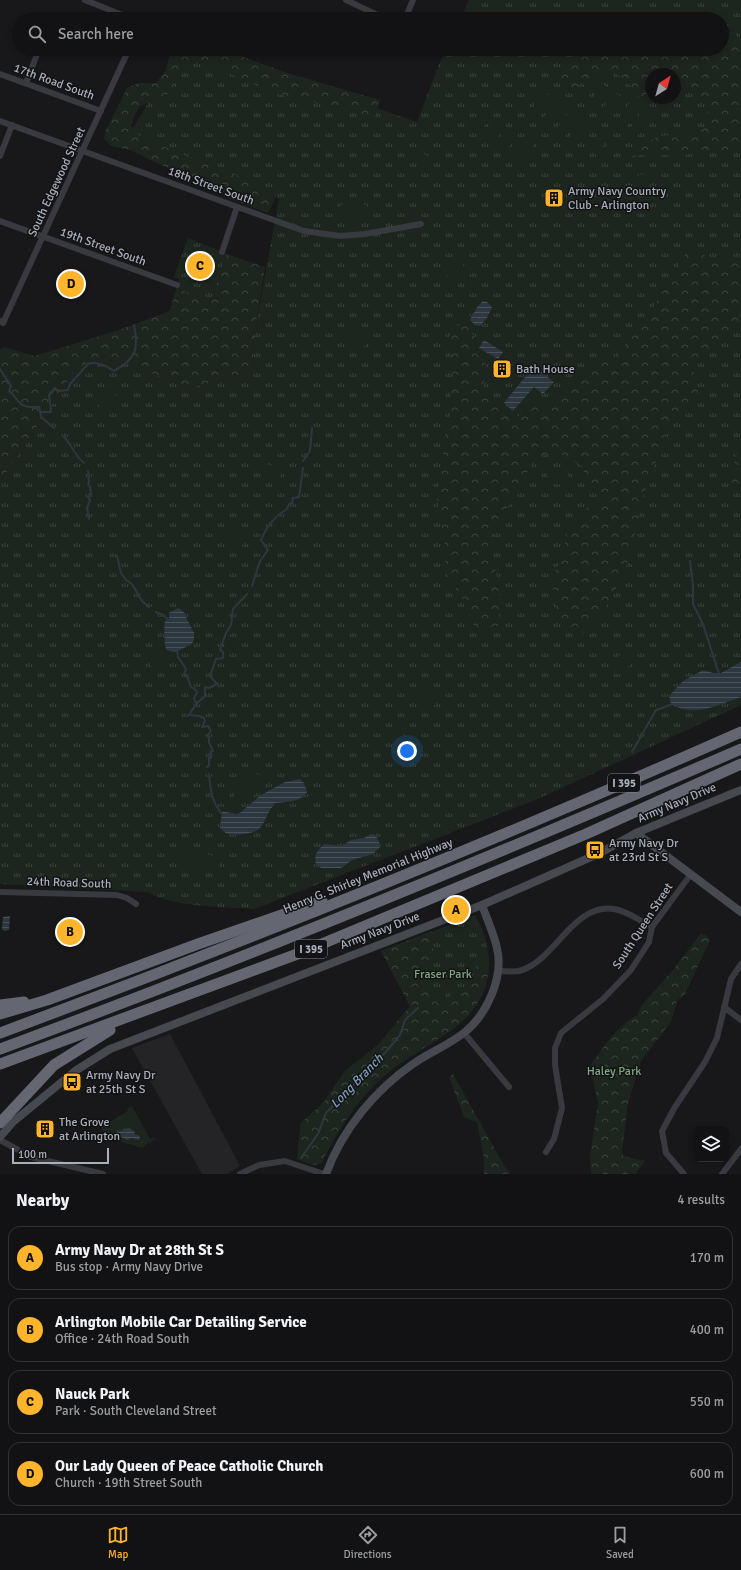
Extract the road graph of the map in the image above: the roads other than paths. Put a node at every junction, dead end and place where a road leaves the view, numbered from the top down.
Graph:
1 (85, 0) edge
2 (346, 0) edge
3 (413, 0) edge
4 (115, 12) edge
5 (371, 12) edge
6 (407, 12) edge
7 (36, 56) edge
8 (126, 56) edge
9 (0, 74) edge
10 (26, 83) junction
11 (101, 111) junction
12 (0, 121) edge
13 (12, 125) junction
14 (83, 151) junction
15 (0, 156) edge
16 (237, 207) junction
17 (0, 221) edge
18 (421, 224) dead end
19 (44, 237) junction
20 (222, 252) dead end
21 (177, 285) dead end
22 (2, 322) edge
23 (741, 732) edge
24 (741, 749) edge
25 (741, 764) edge
26 (741, 790) edge
27 (506, 833) junction
28 (636, 833) junction
29 (691, 874) junction
30 (0, 892) edge
31 (136, 904) dead end
32 (482, 905) junction
33 (741, 912) edge
34 (652, 927) junction
35 (741, 964) edge
36 (498, 971) junction
37 (88, 985) junction
38 (0, 1005) edge
39 (724, 1007) junction
40 (152, 1009) junction
41 (0, 1014) edge
42 (741, 1020) edge
43 (464, 1032) junction
44 (0, 1033) edge
45 (0, 1049) edge
46 (0, 1064) edge
47 (509, 1087) dead end
48 (0, 1123) edge
49 (0, 1139) edge
50 (741, 1149) edge
51 (546, 1152) dead end
52 (102, 1174) edge
53 (240, 1174) edge
54 (325, 1174) edge
55 (684, 1174) edge
56 (722, 1174) edge

1 - 4 street
2 - 5 street
3 - 6 street
7 - 10 street
8 - 11 street, South Edgewood Street
9 - 10 street, 17th Road South
10 - 11 street, 17th Road South
11 - 14 street, South Edgewood Street
12 - 13 street, 18th Street South
13 - 14 street, 18th Street South
13 - 15 street
14 - 16 street, 18th Street South
14 - 19 street, South Edgewood Street
16 - 18 street, 18th Street South
16 - 20 street
17 - 19 street, 19th Street South
19 - 21 street, 19th Street South
19 - 22 street, South Edgewood Street
23 - 27 highway, Henry G. Shirley Memorial Highway / I 395
24 - 45 highway
25 - 40 highway, I 395
26 - 28 street, Army Navy Drive
27 - 37 highway
27 - 44 highway, Henry G. Shirley Memorial Highway / I 395
28 - 29 street
28 - 32 street, Army Navy Drive
29 - 33 street
29 - 34 street, South Queen Street
30 - 31 street, 24th Road South
32 - 36 street
32 - 49 street, Army Navy Drive
34 - 36 street
34 - 51 street, South Queen Street
35 - 39 street
36 - 43 street
37 - 38 highway
37 - 41 highway
39 - 42 street
39 - 55 street
40 - 46 highway, I 395
40 - 48 highway
43 - 47 street
43 - 54 street
49 - 52 street
50 - 56 street
53 - 54 street

